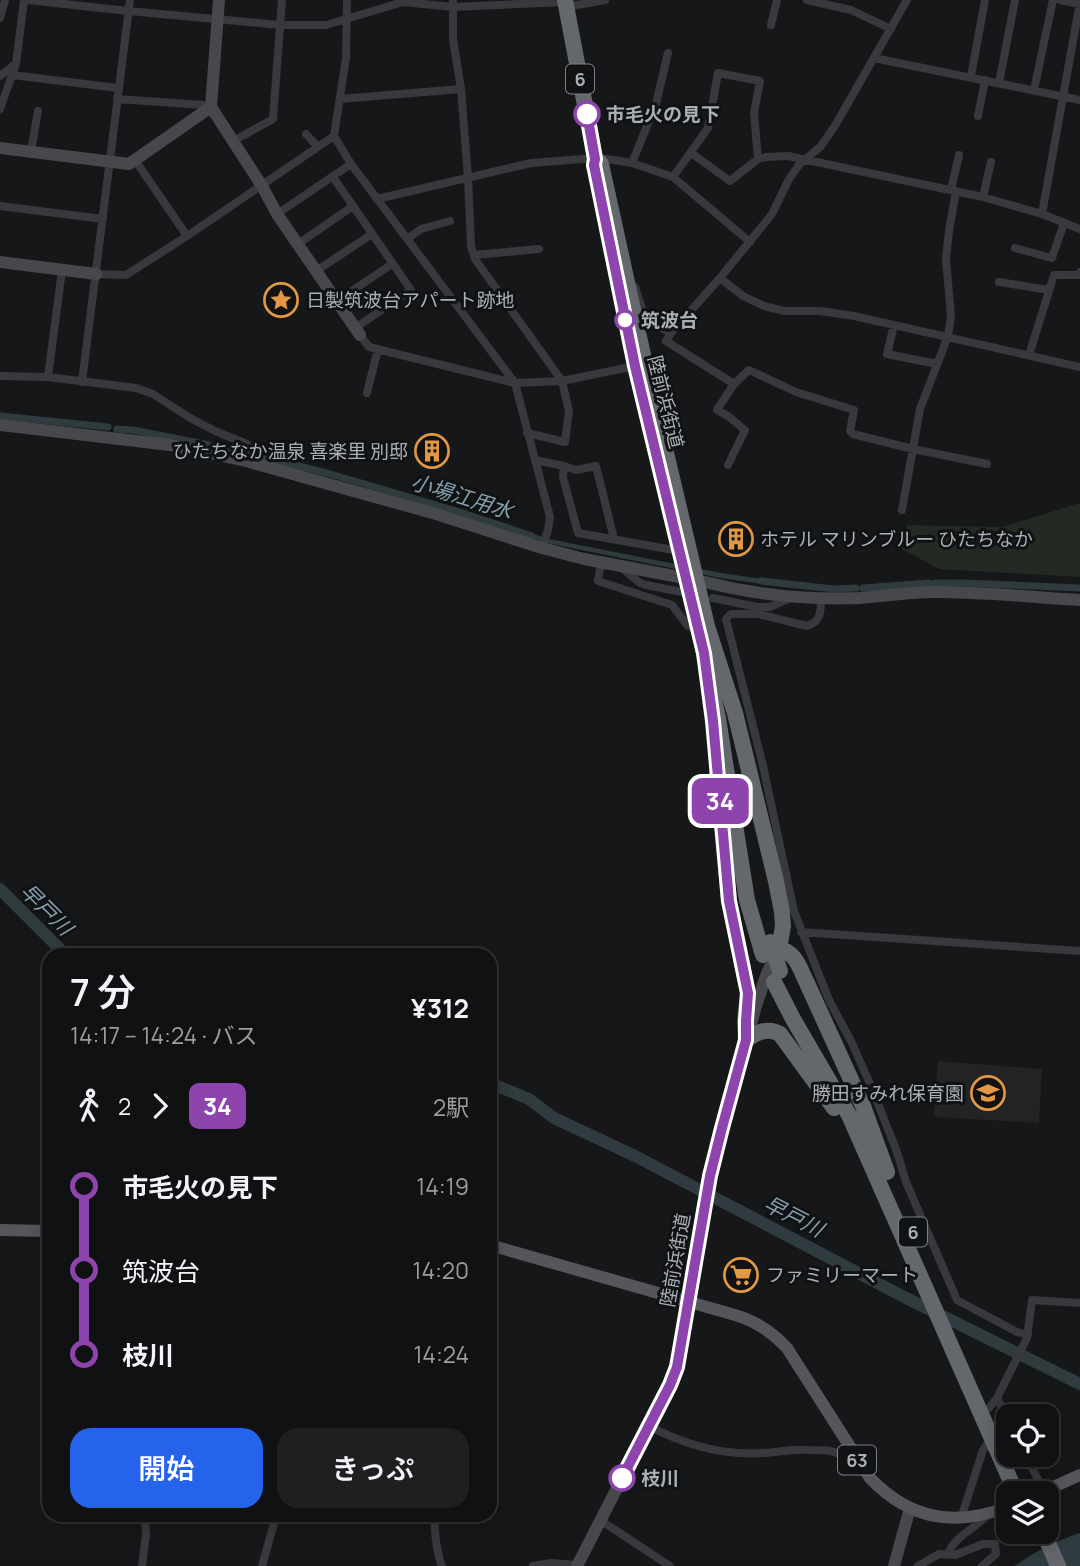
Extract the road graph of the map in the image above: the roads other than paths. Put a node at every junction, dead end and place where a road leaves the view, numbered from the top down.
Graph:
1 (5, 0) edge
2 (26, 0) edge
3 (130, 0) edge
4 (219, 0) edge
5 (282, 0) edge
6 (347, 0) edge
7 (605, 0) edge
8 (777, 0) edge
9 (807, 0) edge
10 (907, 0) edge
11 (985, 0) edge
12 (1015, 0) edge
13 (1053, 0) edge
14 (1060, 0) edge
15 (453, 3) edge
16 (565, 3) edge
17 (1080, 3) edge
18 (128, 11) junction
19 (0, 18) edge
20 (217, 19) junction
21 (348, 19) junction
22 (771, 24) dead end
23 (280, 25) junction
24 (891, 29) junction
25 (668, 54) dead end
26 (874, 58) junction
27 (16, 64) junction
28 (12, 75) junction
29 (0, 76) edge
30 (971, 76) junction
31 (985, 79) junction
32 (999, 83) junction
33 (118, 88) junction
34 (461, 89) junction
35 (1034, 90) junction
36 (1062, 96) junction
37 (117, 99) junction
38 (340, 99) junction
39 (1080, 100) edge
40 (211, 107) junction
41 (0, 109) edge
42 (38, 111) dead end
43 (978, 116) dead end
44 (306, 134) dead end
45 (334, 136) junction
46 (233, 141) junction
47 (317, 146) junction
48 (0, 148) edge
49 (32, 151) junction
50 (691, 153) junction
51 (959, 155) dead end
52 (595, 159) junction
53 (758, 159) junction
54 (804, 159) junction
55 (135, 160) junction
56 (109, 162) junction
57 (991, 162) dead end
58 (632, 163) junction
59 (351, 164) junction
60 (333, 177) junction
61 (673, 177) junction
62 (468, 178) junction
63 (262, 186) junction
64 (953, 191) junction
65 (983, 197) junction
66 (377, 199) junction
67 (0, 206) edge
68 (353, 206) junction
69 (277, 214) junction
70 (1042, 214) junction
71 (103, 219) junction
72 (450, 221) dead end
73 (1064, 223) junction
74 (1080, 229) edge
75 (372, 234) junction
76 (187, 236) junction
77 (407, 239) junction
78 (750, 242) junction
79 (298, 244) junction
80 (1015, 248) dead end
81 (539, 249) dead end
82 (474, 255) junction
83 (0, 262) edge
84 (393, 264) junction
85 (62, 270) junction
86 (316, 271) junction
87 (1080, 272) edge
88 (96, 274) junction
89 (720, 278) junction
90 (999, 282) dead end
91 (627, 286) junction
92 (1049, 290) junction
93 (337, 301) junction
94 (894, 325) junction
95 (357, 331) junction
96 (671, 333) junction
97 (948, 336) junction
98 (378, 349) junction
99 (1029, 355) junction
100 (640, 365) junction
101 (937, 365) junction
102 (1080, 367) edge
103 (0, 376) edge
104 (48, 377) junction
105 (562, 381) junction
106 (82, 382) junction
107 (515, 383) junction
108 (734, 384) junction
109 (367, 393) dead end
110 (0, 425) edge
111 (527, 433) junction
112 (913, 449) junction
113 (535, 460) junction
114 (246, 461) junction
115 (987, 464) dead end
116 (728, 465) dead end
117 (565, 466) junction
118 (902, 510) dead end
119 (614, 539) junction
120 (542, 548) junction
121 (680, 551) junction
122 (601, 563) junction
123 (705, 582) tunnel mouth
124 (678, 584) tunnel mouth
125 (792, 597) junction
126 (713, 598) dead end
127 (821, 598) junction
128 (1080, 600) edge
129 (704, 640) junction
130 (788, 912) junction
131 (801, 932) junction
132 (808, 948) junction
133 (776, 950) junction
134 (1080, 951) edge
135 (746, 1040) junction
136 (880, 1170) junction
137 (0, 1230) edge
138 (42, 1231) edge
139 (497, 1247) edge
140 (688, 1302) junction
141 (1080, 1303) edge
142 (1028, 1337) junction
143 (958, 1347) junction
144 (993, 1403) junction
145 (996, 1406) edge
146 (996, 1412) edge
147 (649, 1426) junction
148 (993, 1440) junction
149 (856, 1457) junction
150 (1080, 1475) edge
151 (1011, 1481) edge
152 (1059, 1484) edge
153 (910, 1508) junction
154 (996, 1511) edge
155 (988, 1514) junction
156 (961, 1518) junction
157 (600, 1520) junction
158 (145, 1522) edge
159 (274, 1522) edge
160 (434, 1522) edge
161 (1039, 1544) edge
162 (1049, 1544) edge
163 (948, 1554) junction
164 (577, 1565) edge
165 (142, 1566) edge
166 (262, 1566) edge
167 (442, 1566) edge
168 (533, 1566) edge
169 (670, 1566) edge
170 (894, 1566) edge
171 (919, 1566) edge
172 (982, 1566) edge
173 (1048, 1566) edge
174 (1058, 1566) edge

1 - 19 street
2 - 18 street
2 - 27 street
3 - 18 street
4 - 20 street
5 - 23 street
6 - 21 street
7 - 16 street
8 - 22 street
9 - 24 street
10 - 24 street
11 - 30 street
12 - 32 street
13 - 35 street
14 - 17 street
15 - 16 street
15 - 21 street
15 - 34 street
16 - 52 highway, 陸前浜街道 / 6
17 - 36 street
18 - 20 street
18 - 33 street
20 - 23 street
20 - 40 street
21 - 23 street
21 - 38 street
23 - 46 street
24 - 26 street
25 - 58 street
26 - 30 street
26 - 54 street
27 - 28 street
27 - 29 street
28 - 33 street
28 - 41 street
30 - 31 street
31 - 32 street
31 - 43 street
32 - 35 street
33 - 37 street
34 - 38 street
34 - 62 street
35 - 36 street
36 - 39 street
36 - 70 street
37 - 40 street
37 - 56 street
38 - 45 street
40 - 46 street
40 - 55 street
42 - 49 street
44 - 47 street
45 - 47 street
45 - 59 street
46 - 63 street
47 - 63 street
48 - 49 street
49 - 56 street
50 - 53 street
50 - 53 street
50 - 61 street
51 - 64 street
52 - 58 street
52 - 62 street
52 - 91 highway, 陸前浜街道 / 6
52 - 100 highway, 陸前浜街道 / 6
53 - 54 street
54 - 64 street
54 - 78 street
55 - 56 street
55 - 76 street
56 - 71 street
57 - 65 street
58 - 61 street
59 - 60 street
59 - 66 street
60 - 68 street
60 - 69 street
61 - 78 street
62 - 66 street
62 - 82 street
63 - 69 street
63 - 76 street
64 - 65 street
64 - 97 street
65 - 70 street
66 - 77 street
67 - 71 street
68 - 75 street
68 - 79 street
69 - 79 street
70 - 73 street
71 - 88 street
72 - 77 street
73 - 74 street
73 - 80 street
75 - 84 street
75 - 86 street
76 - 88 street
77 - 107 street
78 - 89 street
79 - 86 street
81 - 82 street
82 - 105 street
83 - 85 street
84 - 93 street
84 - 95 street
85 - 88 street
85 - 104 street
86 - 93 street
87 - 92 street
88 - 106 street
89 - 94 street
89 - 96 street
90 - 92 street
91 - 96 street
91 - 100 highway, 陸前浜街道 / 6
92 - 99 street
93 - 95 street
94 - 97 street
94 - 101 street
95 - 98 street
96 - 108 street
97 - 99 street
97 - 101 street
98 - 107 street
98 - 109 street
99 - 102 street
100 - 105 street
100 - 121 highway, 陸前浜街道 / 6
100 - 129 highway, 陸前浜街道 / 6
101 - 112 street
103 - 104 street
104 - 106 street
105 - 107 street
105 - 111 street
106 - 114 street
107 - 111 street
108 - 112 street
108 - 116 street
110 - 114 street
111 - 113 street
112 - 115 street
112 - 118 street
113 - 117 street
113 - 120 street
114 - 120 street
117 - 119 street
117 - 119 street
119 - 121 street
120 - 122 street
121 - 129 highway, 陸前浜街道 / 6
122 - 124 street
122 - 129 street
123 - 125 street
125 - 126 street
125 - 127 street
127 - 128 street
127 - 130 street
129 - 130 highway
129 - 133 highway, 6
129 - 135 highway
130 - 131 street
130 - 133 highway
131 - 132 street
131 - 134 street
132 - 133 street
132 - 142 street
133 - 135 street, 陸前浜街道
133 - 136 highway, 6, bridge
133 - 136 highway
135 - 136 highway
135 - 140 street, 陸前浜街道
136 - 143 highway, 6
137 - 138 main road
139 - 140 main road, 63
140 - 147 street, 陸前浜街道
140 - 149 main road, 63
141 - 142 street
142 - 144 street
143 - 144 highway, 6
143 - 148 highway, 6
144 - 145 street
144 - 146 highway, 6
147 - 149 street
147 - 157 street, 陸前浜街道
148 - 151 highway, 6
148 - 156 street
149 - 153 main road, 63
150 - 152 main road
153 - 156 main road, 63
153 - 170 street
154 - 155 main road, 63
155 - 156 main road, 63
155 - 163 street
157 - 164 street, 陸前浜街道
157 - 169 street
158 - 165 street
159 - 166 street
160 - 167 street
161 - 173 highway
162 - 174 highway
163 - 171 street
163 - 172 street
164 - 168 street

